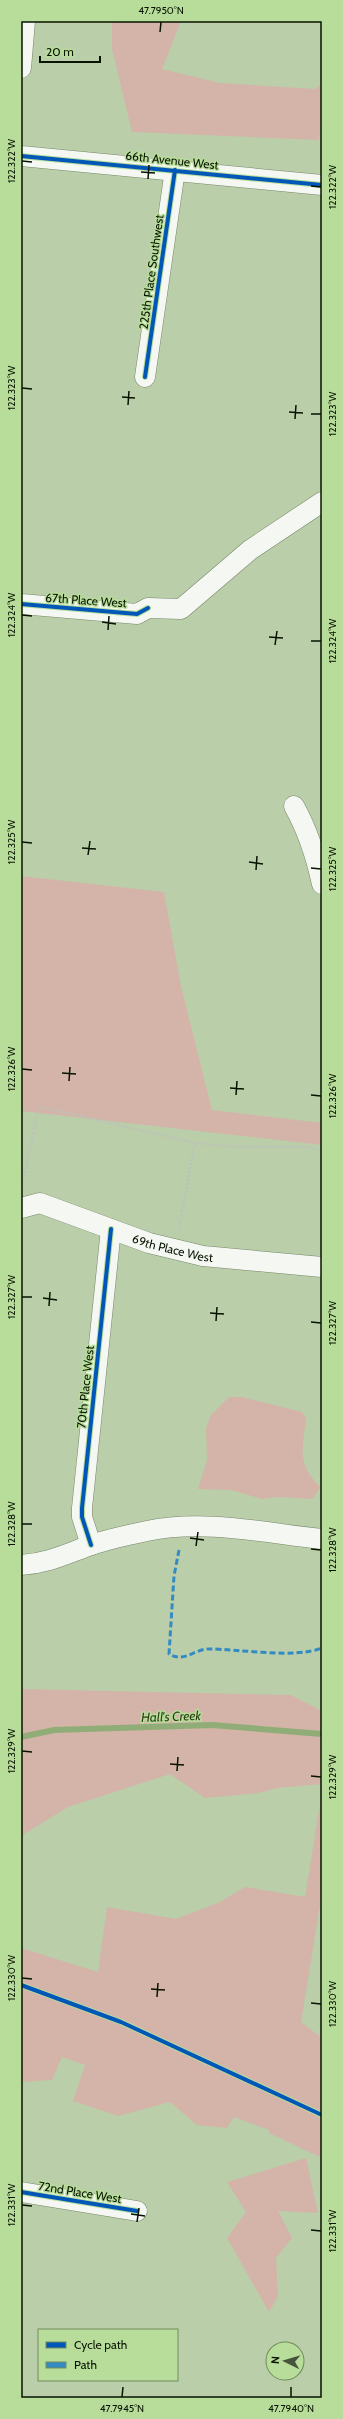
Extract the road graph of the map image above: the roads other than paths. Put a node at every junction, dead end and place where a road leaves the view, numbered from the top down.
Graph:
1 (26, 21) edge
2 (21, 68) edge
3 (21, 156) edge
4 (175, 170) junction
5 (322, 185) edge
6 (145, 377) dead end
7 (322, 502) edge
8 (21, 604) edge
9 (294, 806) dead end
10 (322, 884) edge
11 (25, 1206) edge
12 (111, 1229) junction
13 (322, 1267) edge
14 (322, 1539) edge
15 (91, 1546) junction
16 (21, 1565) edge
17 (21, 2192) edge
18 (137, 2211) dead end

1 - 2 street
3 - 4 street, 66th Avenue West
4 - 5 street, 66th Avenue West
4 - 6 street, 225th Place Southwest
7 - 8 street, 67th Place West
9 - 10 street
11 - 12 street, 69th Place West
12 - 13 street, 69th Place West
12 - 15 street, 70th Place West
14 - 15 street
15 - 16 street
17 - 18 street, 72nd Place West

